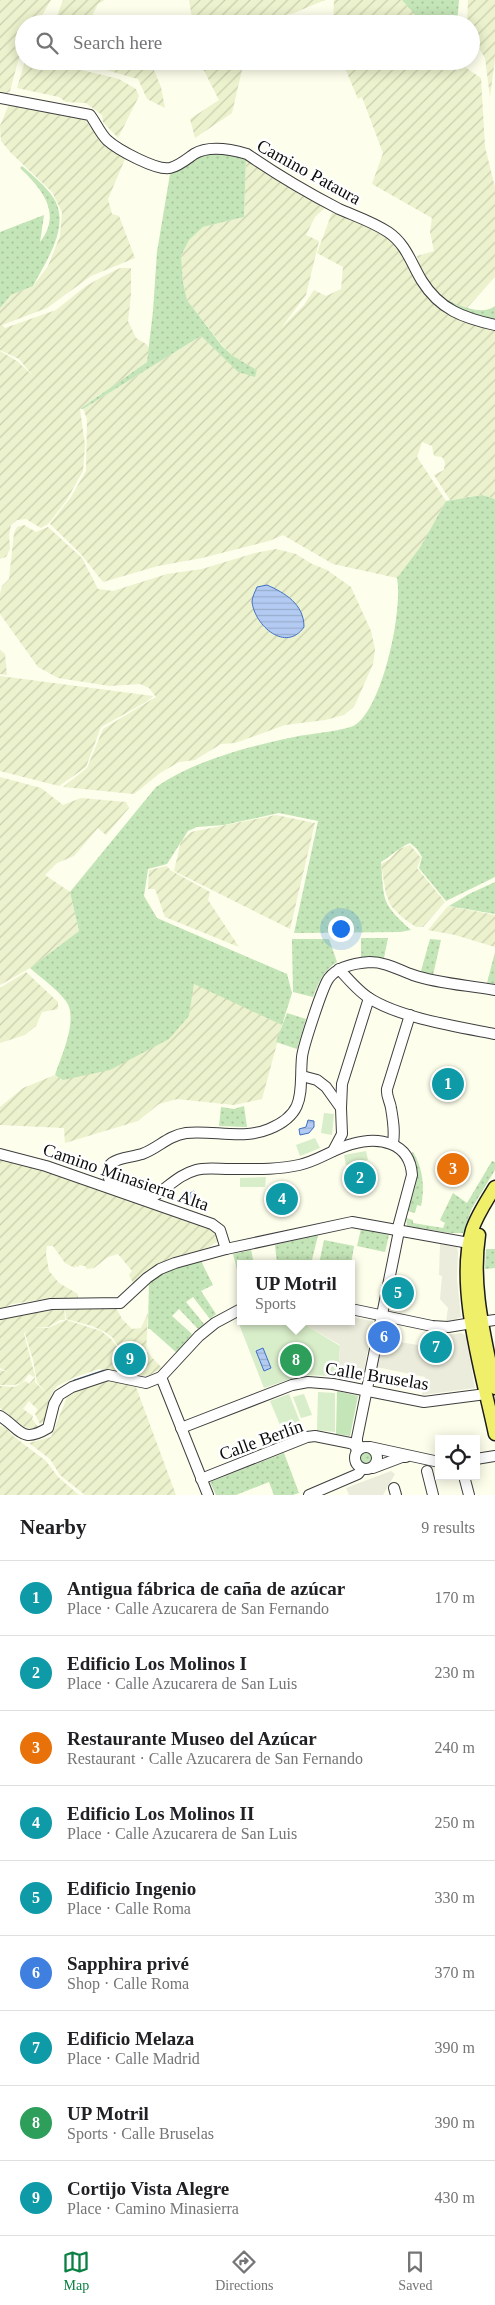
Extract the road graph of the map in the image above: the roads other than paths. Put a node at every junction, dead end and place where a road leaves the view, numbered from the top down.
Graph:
1 (0, 98) edge
2 (495, 325) edge
3 (358, 964) junction
4 (339, 969) junction
5 (354, 985) junction
6 (495, 990) edge
7 (369, 998) junction
8 (410, 1015) junction
9 (495, 1034) edge
10 (302, 1076) junction
11 (342, 1084) junction
12 (326, 1087) junction
13 (341, 1108) junction
14 (342, 1134) junction
15 (353, 1143) junction
16 (392, 1143) junction
17 (333, 1151) junction
18 (0, 1154) edge
19 (495, 1186) edge
20 (484, 1207) junction
21 (398, 1231) junction
22 (469, 1243) junction
23 (226, 1249) junction
24 (355, 1310) edge
25 (237, 1311) edge
26 (0, 1314) edge
27 (382, 1315) junction
28 (495, 1320) edge
29 (477, 1323) junction
30 (161, 1377) junction
31 (367, 1391) junction
32 (491, 1391) edge
33 (0, 1416) edge
34 (181, 1428) junction
35 (495, 1434) edge
36 (362, 1449) junction
37 (495, 1456) edge
38 (422, 1458) junction
39 (480, 1458) edge
40 (435, 1461) edge
41 (367, 1469) junction
42 (427, 1471) dead end
43 (201, 1479) junction
44 (465, 1480) edge
45 (208, 1495) edge
46 (309, 1495) edge
47 (433, 1495) edge
48 (469, 1495) edge

1 - 2 street, Camino Pataura
3 - 4 street
3 - 5 street
3 - 6 street
4 - 5 street
4 - 10 street
5 - 7 street
7 - 8 street
7 - 11 street
8 - 9 street
8 - 16 street
10 - 12 street
10 - 17 street
11 - 12 street
11 - 13 street
12 - 13 street
13 - 14 street
14 - 15 street
14 - 17 street
15 - 16 street
15 - 17 street
16 - 21 street
18 - 23 street, Camino Minasierra Alta
19 - 20 main road
20 - 22 main road
20 - 29 main road
21 - 22 street
21 - 23 street
21 - 27 street
22 - 29 main road
23 - 26 street
24 - 27 street
25 - 30 street
27 - 29 street
27 - 31 street
28 - 29 street
29 - 32 main road
30 - 33 street
30 - 34 street
31 - 32 street, Calle Bruselas
31 - 34 street, Calle Bruselas
31 - 36 street
32 - 35 main road
34 - 43 street
36 - 38 street, Calle Berlín
36 - 41 street
36 - 41 street
36 - 43 street, Calle Berlín
37 - 39 street
38 - 40 street, Calle Berlín
38 - 41 street
41 - 46 street
42 - 47 street
43 - 45 street
44 - 48 street

